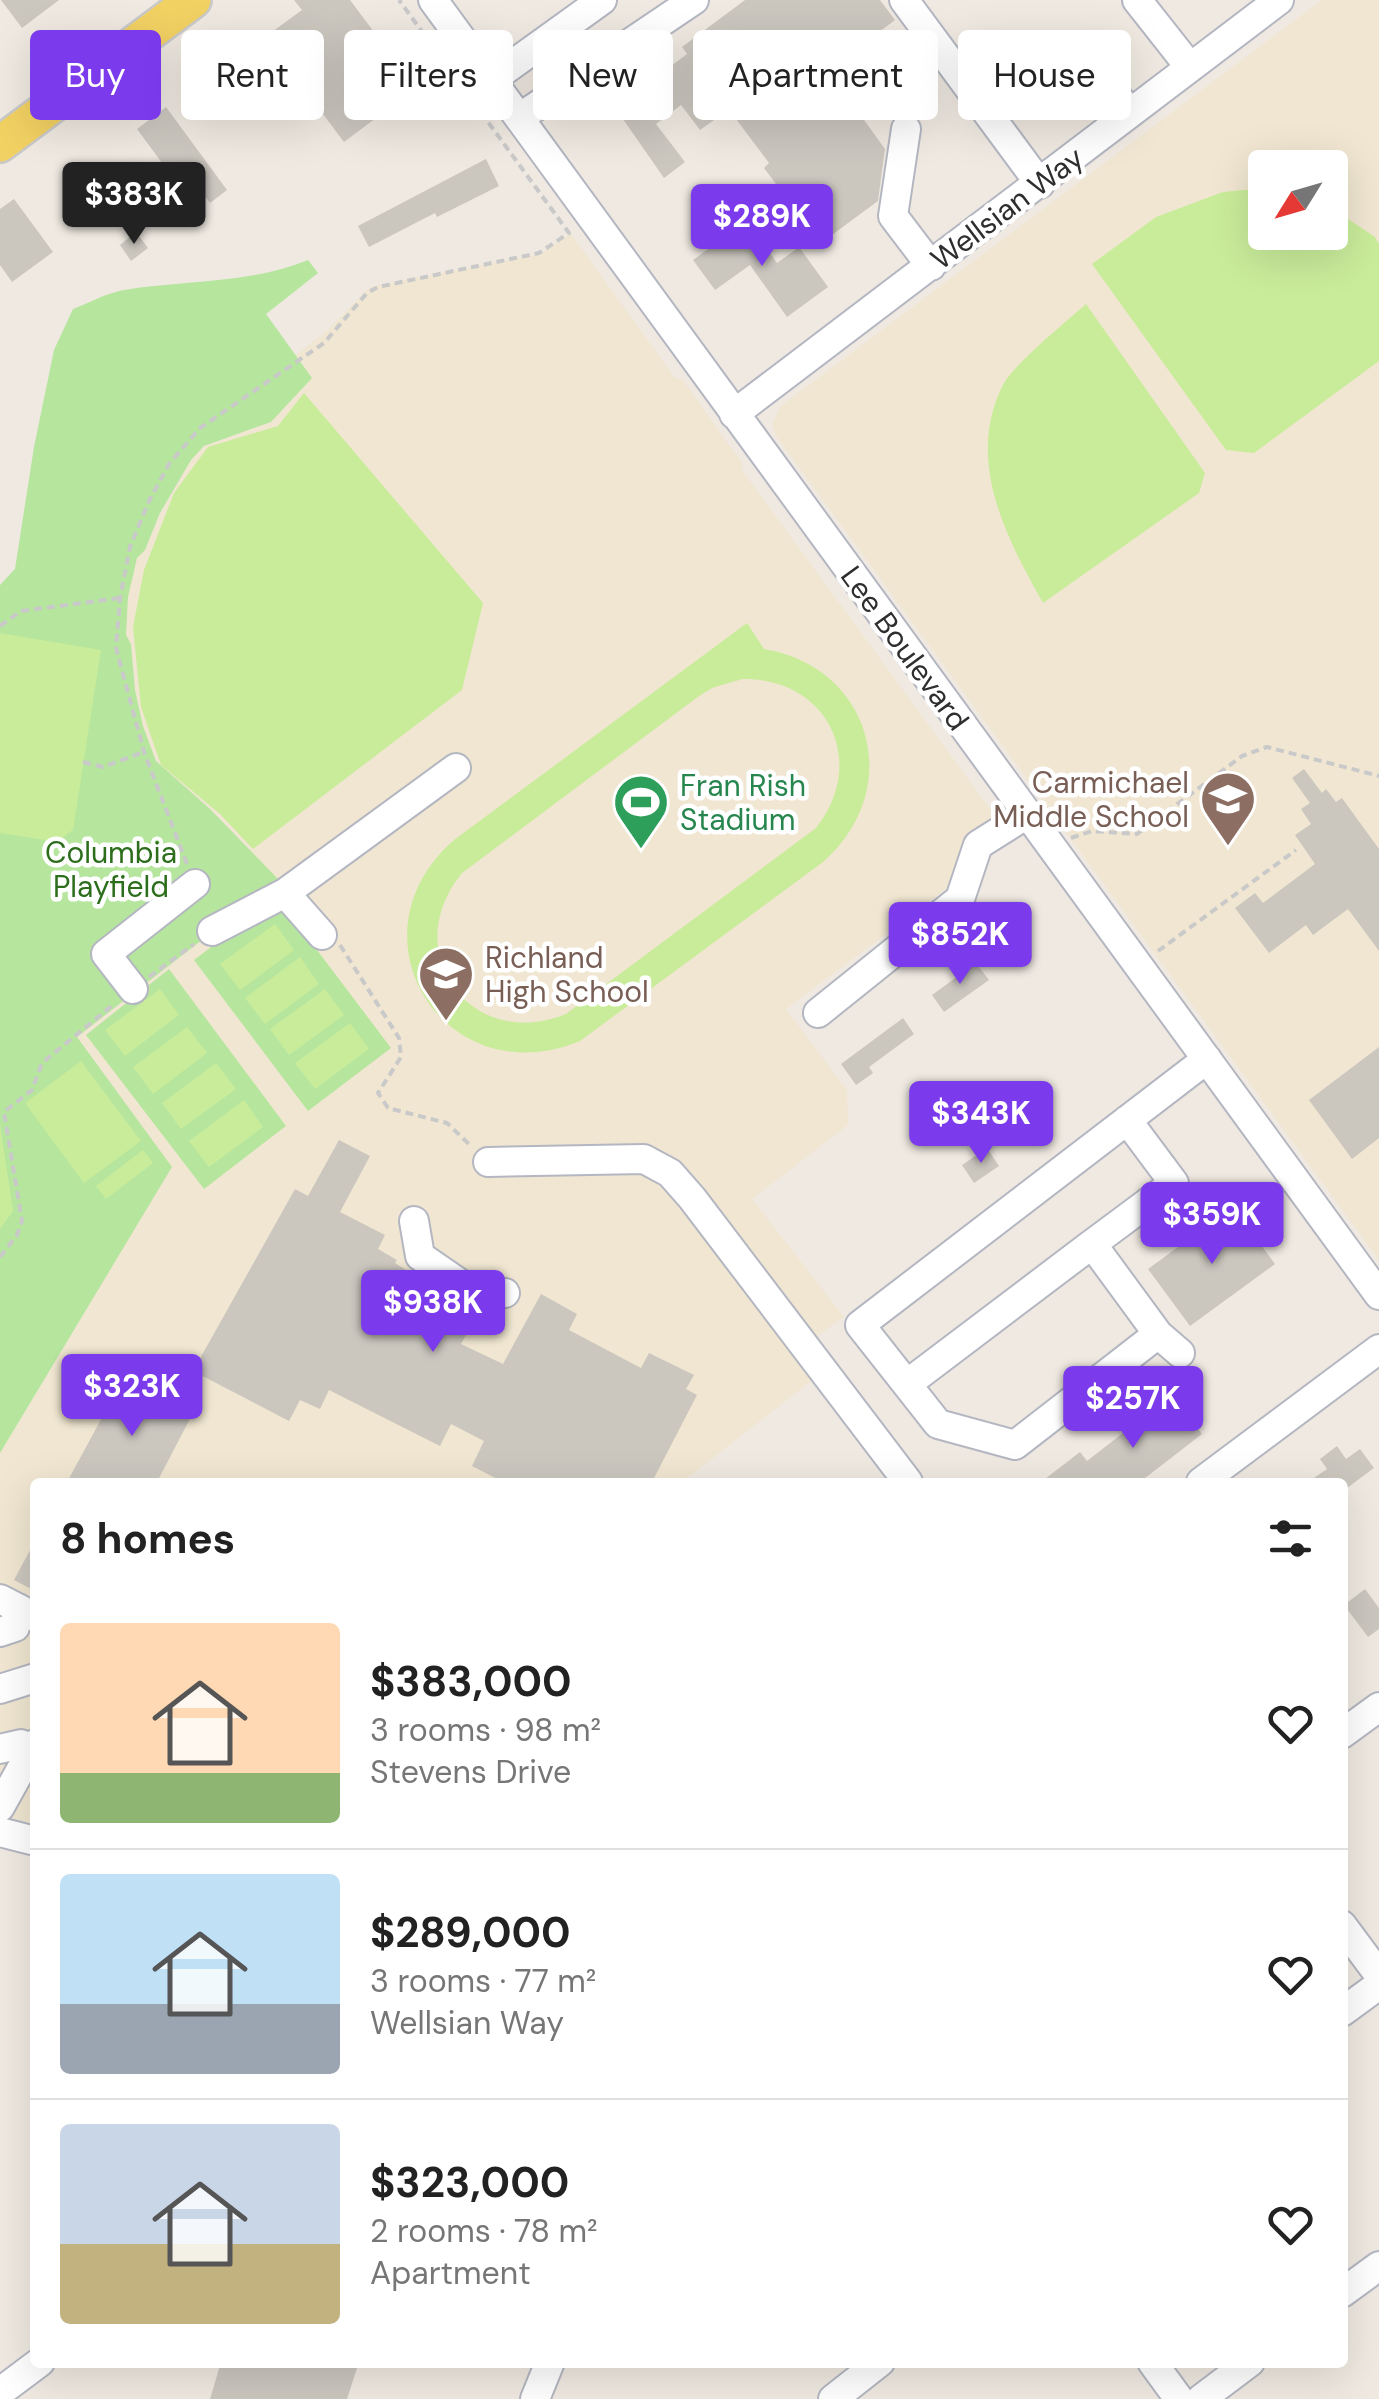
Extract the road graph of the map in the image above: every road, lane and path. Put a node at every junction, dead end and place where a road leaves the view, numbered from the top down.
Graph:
1 (193, 0) edge
2 (399, 0) edge
3 (432, 0) edge
4 (602, 0) edge
5 (694, 0) edge
6 (904, 0) edge
7 (1137, 0) edge
8 (1279, 0) edge
9 (454, 30) edge
10 (513, 64) edge
11 (1189, 66) junction
12 (513, 110) edge
13 (1131, 113) edge
14 (519, 118) junction
15 (1122, 120) edge
16 (906, 129) dead end
17 (0, 144) edge
18 (1040, 184) junction
19 (931, 266) junction
20 (734, 414) junction
21 (120, 598) junction
22 (0, 626) edge
23 (144, 752) junction
24 (83, 762) dead end
25 (456, 768) dead end
26 (1379, 776) edge
27 (1026, 814) junction
28 (1049, 846) junction
29 (1296, 850) dead end
30 (195, 884) joint
31 (285, 893) junction
32 (212, 931) joint
33 (322, 936) joint
34 (1138, 966) junction
35 (133, 988) junction
36 (818, 1013) dead end
37 (1206, 1060) junction
38 (1127, 1120) junction
39 (488, 1162) joint
40 (414, 1222) dead end
41 (1092, 1244) junction
42 (0, 1257) edge
43 (505, 1293) dead end
44 (1379, 1295) edge
45 (1158, 1334) junction
46 (1379, 1349) edge
47 (1180, 1353) dead end
48 (907, 1384) junction
49 (905, 1478) edge
50 (1206, 1478) edge
51 (18, 1608) edge
52 (0, 1632) edge
53 (30, 1680) edge
54 (0, 1689) edge
55 (1379, 1707) edge
56 (1348, 1730) edge
57 (30, 1746) edge
58 (0, 1749) edge
59 (30, 1752) edge
60 (0, 1807) edge
61 (0, 1832) edge
62 (30, 1840) edge
63 (1348, 1933) edge
64 (1379, 1975) edge
65 (1379, 1985) edge
66 (1348, 2008) edge
67 (1379, 2266) edge
68 (1348, 2289) edge
69 (32, 2368) edge
70 (548, 2368) edge
71 (872, 2368) edge
72 (1156, 2368) edge
73 (1242, 2368) edge
74 (0, 2392) edge
75 (535, 2399) edge
76 (833, 2399) edge
77 (1179, 2399) edge
78 (1201, 2399) edge

1 - 17 main road
2 - 21 path
3 - 9 street, Lee Boulevard
4 - 10 street
5 - 14 street
6 - 18 street
7 - 11 street
8 - 11 street, Wellsian Way
11 - 13 street, Wellsian Way
12 - 14 street, Lee Boulevard
14 - 20 street, Lee Boulevard
15 - 18 street, Wellsian Way
16 - 19 street
18 - 19 street, Wellsian Way
19 - 20 street, Wellsian Way
20 - 27 street, Lee Boulevard
21 - 22 path
21 - 23 path
23 - 24 path
23 - 30 path
25 - 31 street
26 - 28 path
27 - 28 street, Lee Boulevard
27 - 36 street
28 - 34 street, Lee Boulevard
29 - 34 path
30 - 35 street
31 - 32 street
31 - 33 street
32 - 35 path
33 - 39 path
34 - 37 street, Lee Boulevard
35 - 42 path
37 - 38 street
37 - 44 street, Lee Boulevard
38 - 41 street
38 - 48 street
39 - 49 street
40 - 43 street
41 - 45 street
41 - 48 street
45 - 47 street
45 - 48 street
46 - 50 street
51 - 52 street
53 - 54 street
55 - 56 street
57 - 58 street
59 - 60 street
61 - 62 street
63 - 64 street
65 - 66 street
67 - 68 street
69 - 74 street
70 - 75 street
71 - 76 street
72 - 77 street
73 - 78 street

